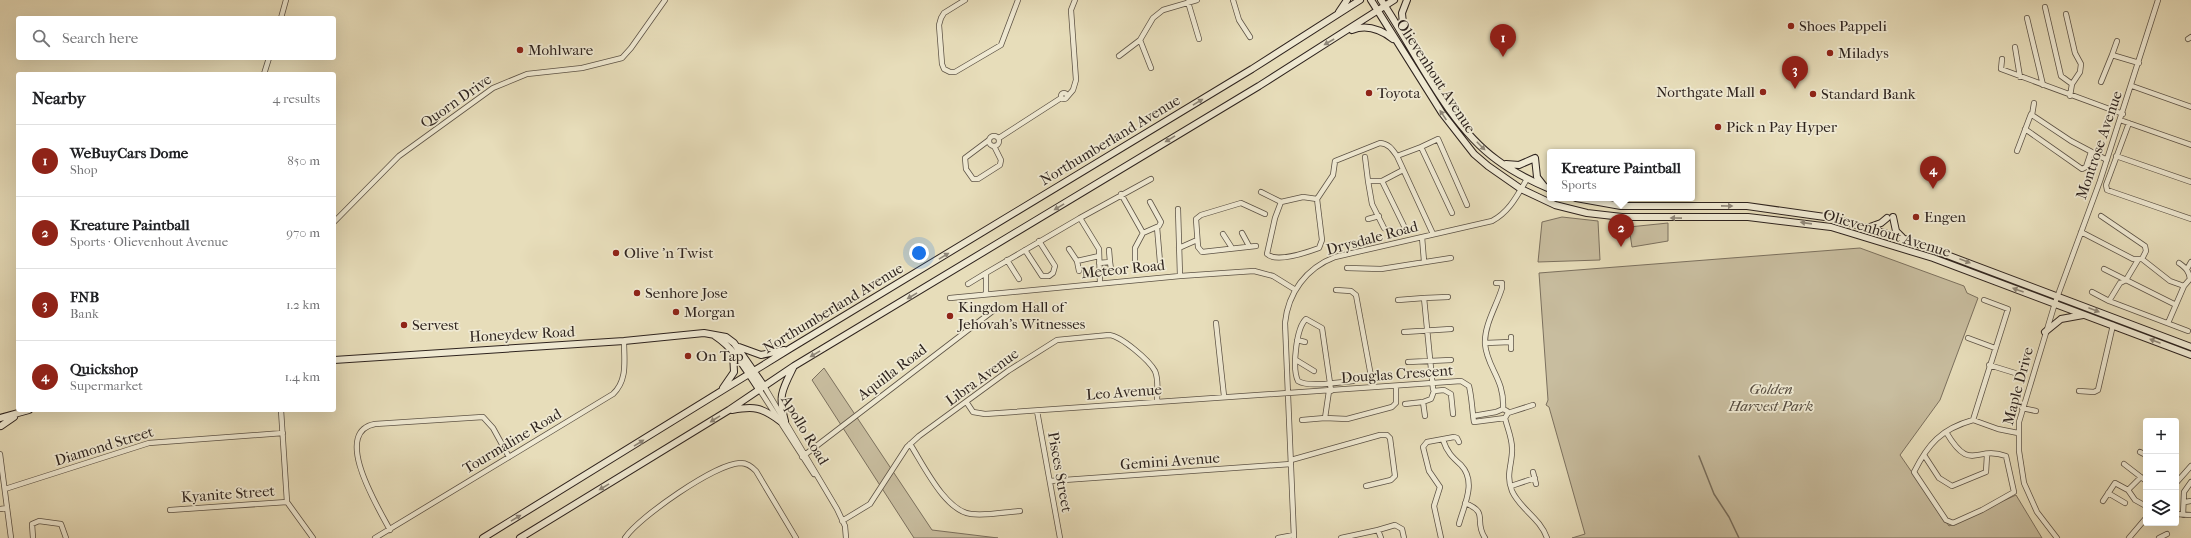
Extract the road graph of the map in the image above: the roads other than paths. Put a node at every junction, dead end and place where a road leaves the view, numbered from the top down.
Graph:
1 (286, 0) edge
2 (665, 0) edge
3 (965, 0) edge
4 (1018, 0) edge
5 (1075, 0) edge
6 (1196, 0) edge
7 (1234, 0) edge
8 (1347, 0) edge
9 (1360, 0) edge
10 (1371, 0) edge
11 (1394, 0) edge
12 (1408, 0) edge
13 (2158, 0) edge
14 (1188, 2) junction
15 (1382, 3) edge
16 (2045, 7) dead end
17 (1377, 10) junction
18 (2066, 14) dead end
19 (1336, 15) junction
20 (282, 16) edge
21 (2027, 18) dead end
22 (1342, 35) junction
23 (1250, 37) dead end
24 (1404, 38) junction
25 (1199, 39) dead end
26 (1140, 40) junction
27 (2117, 41) dead end
28 (1397, 42) junction
29 (2015, 47) dead end
30 (2112, 55) junction
31 (1119, 56) dead end
32 (2002, 59) dead end
33 (268, 60) edge
34 (2139, 63) junction
35 (1151, 68) dead end
36 (265, 72) edge
37 (2020, 77) junction
38 (2101, 82) dead end
39 (2072, 84) junction
40 (2043, 85) junction
41 (2132, 86) junction
42 (2070, 96) junction
43 (2034, 103) dead end
44 (2191, 107) edge
45 (2031, 114) junction
46 (2122, 114) junction
47 (2120, 120) junction
48 (2128, 123) junction
49 (2025, 129) junction
50 (998, 138) junction
51 (989, 140) junction
52 (2191, 145) edge
53 (994, 146) junction
54 (1421, 147) junction
55 (2017, 151) dead end
56 (2091, 152) junction
57 (1397, 156) junction
58 (2116, 156) junction
59 (1365, 157) dead end
60 (2107, 160) junction
61 (1503, 164) junction
62 (1403, 170) junction
63 (1151, 179) dead end
64 (1527, 180) junction
65 (1368, 181) junction
66 (1382, 181) junction
67 (2191, 182) edge
68 (1547, 188) edge
69 (1521, 189) junction
70 (1547, 189) edge
71 (1261, 192) dead end
72 (1121, 194) junction
73 (1317, 199) junction
74 (1593, 201) edge
75 (1150, 202) dead end
76 (1255, 202) dead end
77 (1281, 202) junction
78 (1467, 205) dead end
79 (1252, 207) junction
80 (1178, 209) dead end
81 (1265, 214) dead end
82 (1452, 214) dead end
83 (1379, 216) junction
84 (2101, 216) dead end
85 (1080, 218) junction
86 (1368, 219) dead end
87 (336, 220) edge
88 (2191, 220) edge
89 (1404, 226) dead end
90 (1157, 227) junction
91 (1870, 227) junction
92 (1384, 228) dead end
93 (2081, 232) junction
94 (1143, 233) junction
95 (1242, 233) dead end
96 (1224, 234) dead end
97 (1433, 234) junction
98 (1422, 237) junction
99 (1902, 238) junction
100 (1197, 240) junction
101 (1039, 241) junction
102 (1249, 246) junction
103 (1256, 246) dead end
104 (1179, 248) junction
105 (1232, 248) junction
106 (1069, 249) dead end
107 (1025, 250) junction
108 (1109, 250) dead end
109 (1099, 256) junction
110 (1451, 258) dead end
111 (2140, 259) junction
112 (1007, 260) junction
113 (1076, 261) junction
114 (1424, 261) junction
115 (1110, 262) junction
116 (1160, 262) dead end
117 (2191, 262) edge
118 (1099, 263) junction
119 (2180, 263) dead end
120 (1135, 268) dead end
121 (1348, 268) dead end
122 (1111, 269) dead end
123 (2104, 269) dead end
124 (2187, 269) junction
125 (1079, 271) dead end
126 (986, 273) junction
127 (1180, 276) junction
128 (1019, 279) dead end
129 (2126, 280) junction
130 (2190, 280) edge
131 (1100, 283) junction
132 (1496, 283) dead end
133 (968, 284) dead end
134 (2184, 286) junction
135 (1294, 289) junction
136 (1336, 290) dead end
137 (2092, 292) dead end
138 (986, 294) junction
139 (2057, 296) junction
140 (1448, 297) dead end
141 (950, 298) dead end
142 (1424, 298) junction
143 (1398, 300) dead end
144 (1984, 300) dead end
145 (2109, 301) junction
146 (2055, 304) junction
147 (2176, 305) junction
148 (998, 307) dead end
149 (2085, 315) junction
150 (1216, 323) dead end
151 (2168, 323) junction
152 (2112, 325) junction
153 (1322, 328) junction
154 (1451, 329) dead end
155 (1328, 331) dead end
156 (1427, 331) junction
157 (2188, 331) dead end
158 (1404, 332) dead end
159 (2046, 332) junction
160 (712, 334) junction
161 (1968, 338) dead end
162 (1297, 340) junction
163 (624, 341) junction
164 (1305, 342) dead end
165 (1485, 343) junction
166 (738, 346) junction
167 (2191, 347) edge
168 (791, 348) junction
169 (1995, 348) junction
170 (1511, 349) dead end
171 (732, 350) junction
172 (2191, 355) edge
173 (336, 360) edge
174 (1296, 360) junction
175 (1451, 360) dead end
176 (1430, 361) junction
177 (1408, 362) dead end
178 (1989, 365) junction
179 (794, 366) junction
180 (1314, 371) dead end
181 (752, 373) junction
182 (2015, 373) dead end
183 (1353, 381) dead end
184 (1330, 383) junction
185 (1432, 383) junction
186 (1396, 386) junction
187 (1373, 387) junction
188 (762, 388) junction
189 (1330, 391) junction
190 (1434, 391) junction
191 (2079, 391) dead end
192 (718, 394) junction
193 (1288, 394) junction
194 (1224, 396) junction
195 (1157, 402) junction
196 (1423, 402) junction
197 (967, 403) junction
198 (1404, 404) dead end
199 (1533, 405) dead end
200 (2022, 408) junction
201 (1503, 409) junction
202 (729, 410) junction
203 (1037, 411) junction
204 (22, 412) edge
205 (282, 412) edge
206 (2036, 412) dead end
207 (1508, 413) junction
208 (16, 414) junction
209 (1453, 414) dead end
210 (1425, 416) dead end
211 (1473, 416) junction
212 (0, 418) edge
213 (1325, 418) junction
214 (1505, 418) junction
215 (1302, 420) dead end
216 (1973, 420) junction
217 (783, 421) junction
218 (0, 425) edge
219 (1946, 432) junction
220 (283, 433) junction
221 (2018, 433) junction
222 (1444, 440) junction
223 (1459, 442) dead end
224 (910, 444) junction
225 (2140, 452) dead end
226 (2144, 454) edge
227 (0, 455) edge
228 (1924, 455) junction
229 (1987, 455) junction
230 (804, 456) junction
231 (509, 457) junction
232 (1291, 462) junction
233 (2124, 464) dead end
234 (2191, 466) edge
235 (1533, 472) dead end
236 (2141, 477) joint
237 (1535, 478) junction
238 (2179, 480) edge
239 (1050, 481) junction
240 (2191, 482) edge
241 (1536, 484) dead end
242 (1366, 486) dead end
243 (1511, 486) junction
244 (1440, 487) junction
245 (5, 489) junction
246 (1446, 489) dead end
247 (2128, 490) junction
248 (2108, 493) junction
249 (2103, 501) dead end
250 (2191, 501) edge
251 (287, 502) junction
252 (2185, 502) junction
253 (1465, 503) junction
254 (2125, 503) dead end
255 (2143, 504) edge
256 (7, 508) junction
257 (0, 509) edge
258 (170, 510) dead end
259 (1020, 511) dead end
260 (2179, 514) edge
261 (2183, 515) junction
262 (2191, 515) edge
263 (842, 521) junction
264 (2143, 522) edge
265 (1459, 524) dead end
266 (390, 530) junction
267 (1378, 530) junction
268 (2167, 534) dead end
269 (1294, 537) edge
270 (10, 538) edge
271 (33, 538) edge
272 (66, 538) edge
273 (313, 538) edge
274 (375, 538) edge
275 (483, 538) edge
276 (520, 538) edge
277 (625, 538) edge
278 (796, 538) edge
279 (846, 538) edge
280 (1060, 538) edge
281 (1278, 538) edge
282 (1341, 538) edge
283 (1381, 538) edge
284 (1404, 538) edge
285 (1441, 538) edge
286 (1485, 538) edge
287 (1549, 538) edge
288 (2057, 538) edge
289 (2129, 538) edge
290 (2159, 538) edge

1 - 20 street
2 - 87 street, Quorn Drive
3 - 4 street
5 - 50 street
6 - 14 street
7 - 23 street
8 - 19 street
9 - 19 street, Northumberland Avenue
10 - 17 street, Olievenhout Avenue
11 - 15 street, Northumberland Avenue
12 - 24 street
13 - 34 street, Montrose Avenue
14 - 25 street
14 - 26 street
15 - 17 street, Northumberland Avenue
15 - 24 street, Olievenhout Avenue
16 - 39 street
17 - 22 street, Northumberland Avenue
17 - 28 street, Olievenhout Avenue
18 - 39 street
168 -> 19 street, Northumberland Avenue
21 - 40 street
22 - 28 street
22 -> 179 street, Northumberland Avenue
24 -> 61 street, Olievenhout Avenue
26 - 31 street
26 - 35 street
27 - 30 street
69 -> 28 street, Olievenhout Avenue
29 - 37 street
30 - 34 street
30 - 38 street
32 - 37 street
33 - 36 street
34 - 41 street, Montrose Avenue
37 - 40 street
39 - 42 street
40 - 42 street
41 - 44 street
41 - 46 street, Montrose Avenue
42 - 46 street
43 - 45 street
45 - 49 street
45 - 56 street
46 - 47 street, Montrose Avenue
47 - 48 street
47 - 60 street, Montrose Avenue
48 - 52 street
48 - 58 street
49 - 55 street
49 - 56 street
50 - 51 street
50 - 53 street
51 - 53 street
51 - 53 street
54 - 57 street
54 - 78 street
54 - 82 street
56 - 60 street
57 - 62 street
57 - 73 street
58 - 67 street
58 - 88 street
59 - 65 street
60 - 93 street, Montrose Avenue
61 - 64 street, Olievenhout Avenue
61 - 68 street
62 - 66 street
62 - 97 street
63 - 72 street
64 - 69 street, Drysdale Road
64 - 70 street, Olievenhout Avenue
65 - 66 street
65 - 83 street
66 - 89 street
69 - 97 street, Drysdale Road
146 -> 69 street, Olievenhout Avenue
71 - 77 street
72 - 85 street
72 - 94 street
73 - 77 street
73 - 77 street
74 -> 91 street, Olievenhout Avenue
75 - 90 street
76 - 79 street
79 - 81 street
79 - 100 street
80 - 104 street
83 - 86 street
83 - 92 street
84 - 111 street
85 - 101 street
85 - 109 street
90 - 94 street
90 - 116 street
91 - 99 street, Olievenhout Avenue
91 - 99 street
93 - 111 street
93 - 139 street, Montrose Avenue
94 - 120 street
95 - 102 street
96 - 105 street
97 - 98 street, Drysdale Road
98 - 114 street
98 - 135 street, Drysdale Road
99 -> 139 street, Olievenhout Avenue
100 - 104 street
100 - 105 street
101 - 107 street
101 - 107 street
102 - 103 street
102 - 105 street
104 - 127 street
106 - 113 street
107 - 112 street
108 - 115 street
109 - 113 street
109 - 118 street
110 - 114 street
111 - 129 street
111 - 134 street
112 - 126 street
112 - 128 street
113 - 125 street
114 - 121 street
115 - 118 street
115 - 122 street
117 - 124 street
118 - 131 street
119 - 124 street
123 - 129 street
124 - 130 street
126 - 133 street
126 - 138 street
127 - 131 street, Meteor Road
127 - 135 street, Meteor Road
129 - 145 street
129 - 147 street
130 - 134 street
131 - 138 street, Meteor Road
132 - 165 street
134 - 147 street
135 - 193 street, Drysdale Road
136 - 187 street
137 - 145 street
138 - 141 street, Meteor Road
139 - 146 street, Maple Drive
139 -> 167 street, Olievenhout Avenue
140 - 142 street
142 - 143 street
142 - 156 street
144 - 169 street
145 - 151 street
146 - 149 street, Olievenhout Avenue
146 - 159 street, Maple Drive
147 - 151 street
148 - 230 street, Aquilla Road
149 - 152 street, Olievenhout Avenue
149 - 159 street
150 - 194 street
151 - 157 street
172 -> 152 street, Olievenhout Avenue
152 - 191 street
153 - 155 street
153 - 162 street
153 - 184 street
154 - 156 street
156 - 158 street
156 - 176 street
159 - 200 street, Maple Drive
160 - 163 street, Honeydew Road
160 - 166 street, Honeydew Road
160 - 171 street, Honeydew Road
161 - 169 street
162 - 164 street
162 - 174 street
163 - 173 street, Honeydew Road
163 - 231 street, Tourmaline Road
165 - 170 street
165 - 201 street
166 - 168 street
166 - 181 street, Honeydew Road
168 - 181 street, Northumberland Avenue
169 - 178 street
171 - 181 street, Honeydew Road
171 - 192 street
174 - 180 street
174 - 184 street
175 - 176 street
176 - 177 street
176 - 185 street
178 - 182 street
178 - 216 street
179 - 188 street, Northumberland Avenue
179 - 217 street
181 - 188 street, Honeydew Road
181 - 192 street, Northumberland Avenue
183 - 184 street
184 - 189 street
185 - 186 street, Douglas Crescent
185 - 190 street
185 - 211 street, Douglas Crescent
186 - 187 street, Douglas Crescent
186 - 213 street
187 - 189 street, Douglas Crescent
188 - 202 street, Northumberland Avenue
188 - 217 street, Apollo Road
189 - 193 street, Douglas Crescent
189 - 213 street
190 - 196 street
190 - 209 street
275 -> 192 street, Northumberland Avenue
193 - 194 street, Leo Avenue
193 - 232 street, Drysdale Road
194 - 195 street, Leo Avenue
195 - 197 street, Libra Avenue
195 - 203 street, Leo Avenue
196 - 198 street
196 - 210 street
197 - 203 street, Leo Avenue
197 - 224 street, Libra Avenue
199 - 207 street
200 - 206 street
200 - 221 street, Maple Drive
201 - 207 street
201 - 211 street
202 - 217 street
202 -> 276 street, Northumberland Avenue
203 - 239 street, Pisces Street
204 - 208 street
205 - 220 street
207 - 214 street
208 - 212 street
208 - 218 street
211 - 214 street, Douglas Crescent
213 - 215 street
214 - 243 street
216 - 219 street
216 - 221 street
217 - 230 street, Apollo Road
219 - 228 street
219 - 229 street
220 - 245 street, Diamond Street
220 - 251 street
221 - 288 street, Maple Drive
222 - 223 street
222 - 244 street
222 - 253 street
224 - 259 street
224 - 263 street, Libra Avenue
225 - 226 street
227 - 245 street
228 - 229 street
228 - 229 street
230 - 263 street, Apollo Road
231 - 266 street, Tourmaline Road
231 - 266 street
232 - 239 street, Gemini Avenue
232 - 242 street, Gemini Avenue
232 - 269 street, Drysdale Road
233 - 236 street
234 - 238 street
235 - 237 street
236 - 247 street
237 - 241 street
237 - 243 street
239 - 280 street, Pisces Street
240 - 252 street
243 - 287 street
244 - 246 street
244 - 285 street
245 - 256 street
247 - 248 street
247 - 255 street
248 - 249 street
248 - 254 street
250 - 252 street
251 - 258 street, Kyanite Street
251 - 273 street
252 - 261 street
253 - 265 street
253 - 286 street
256 - 257 street
256 - 270 street
260 - 261 street
261 - 262 street
263 - 279 street, Apollo Road
264 - 289 street
266 - 274 street, Tourmaline Road
267 - 282 street
267 - 283 street
267 - 284 street
268 - 290 street
269 - 281 street
271 - 272 street
277 - 278 street

